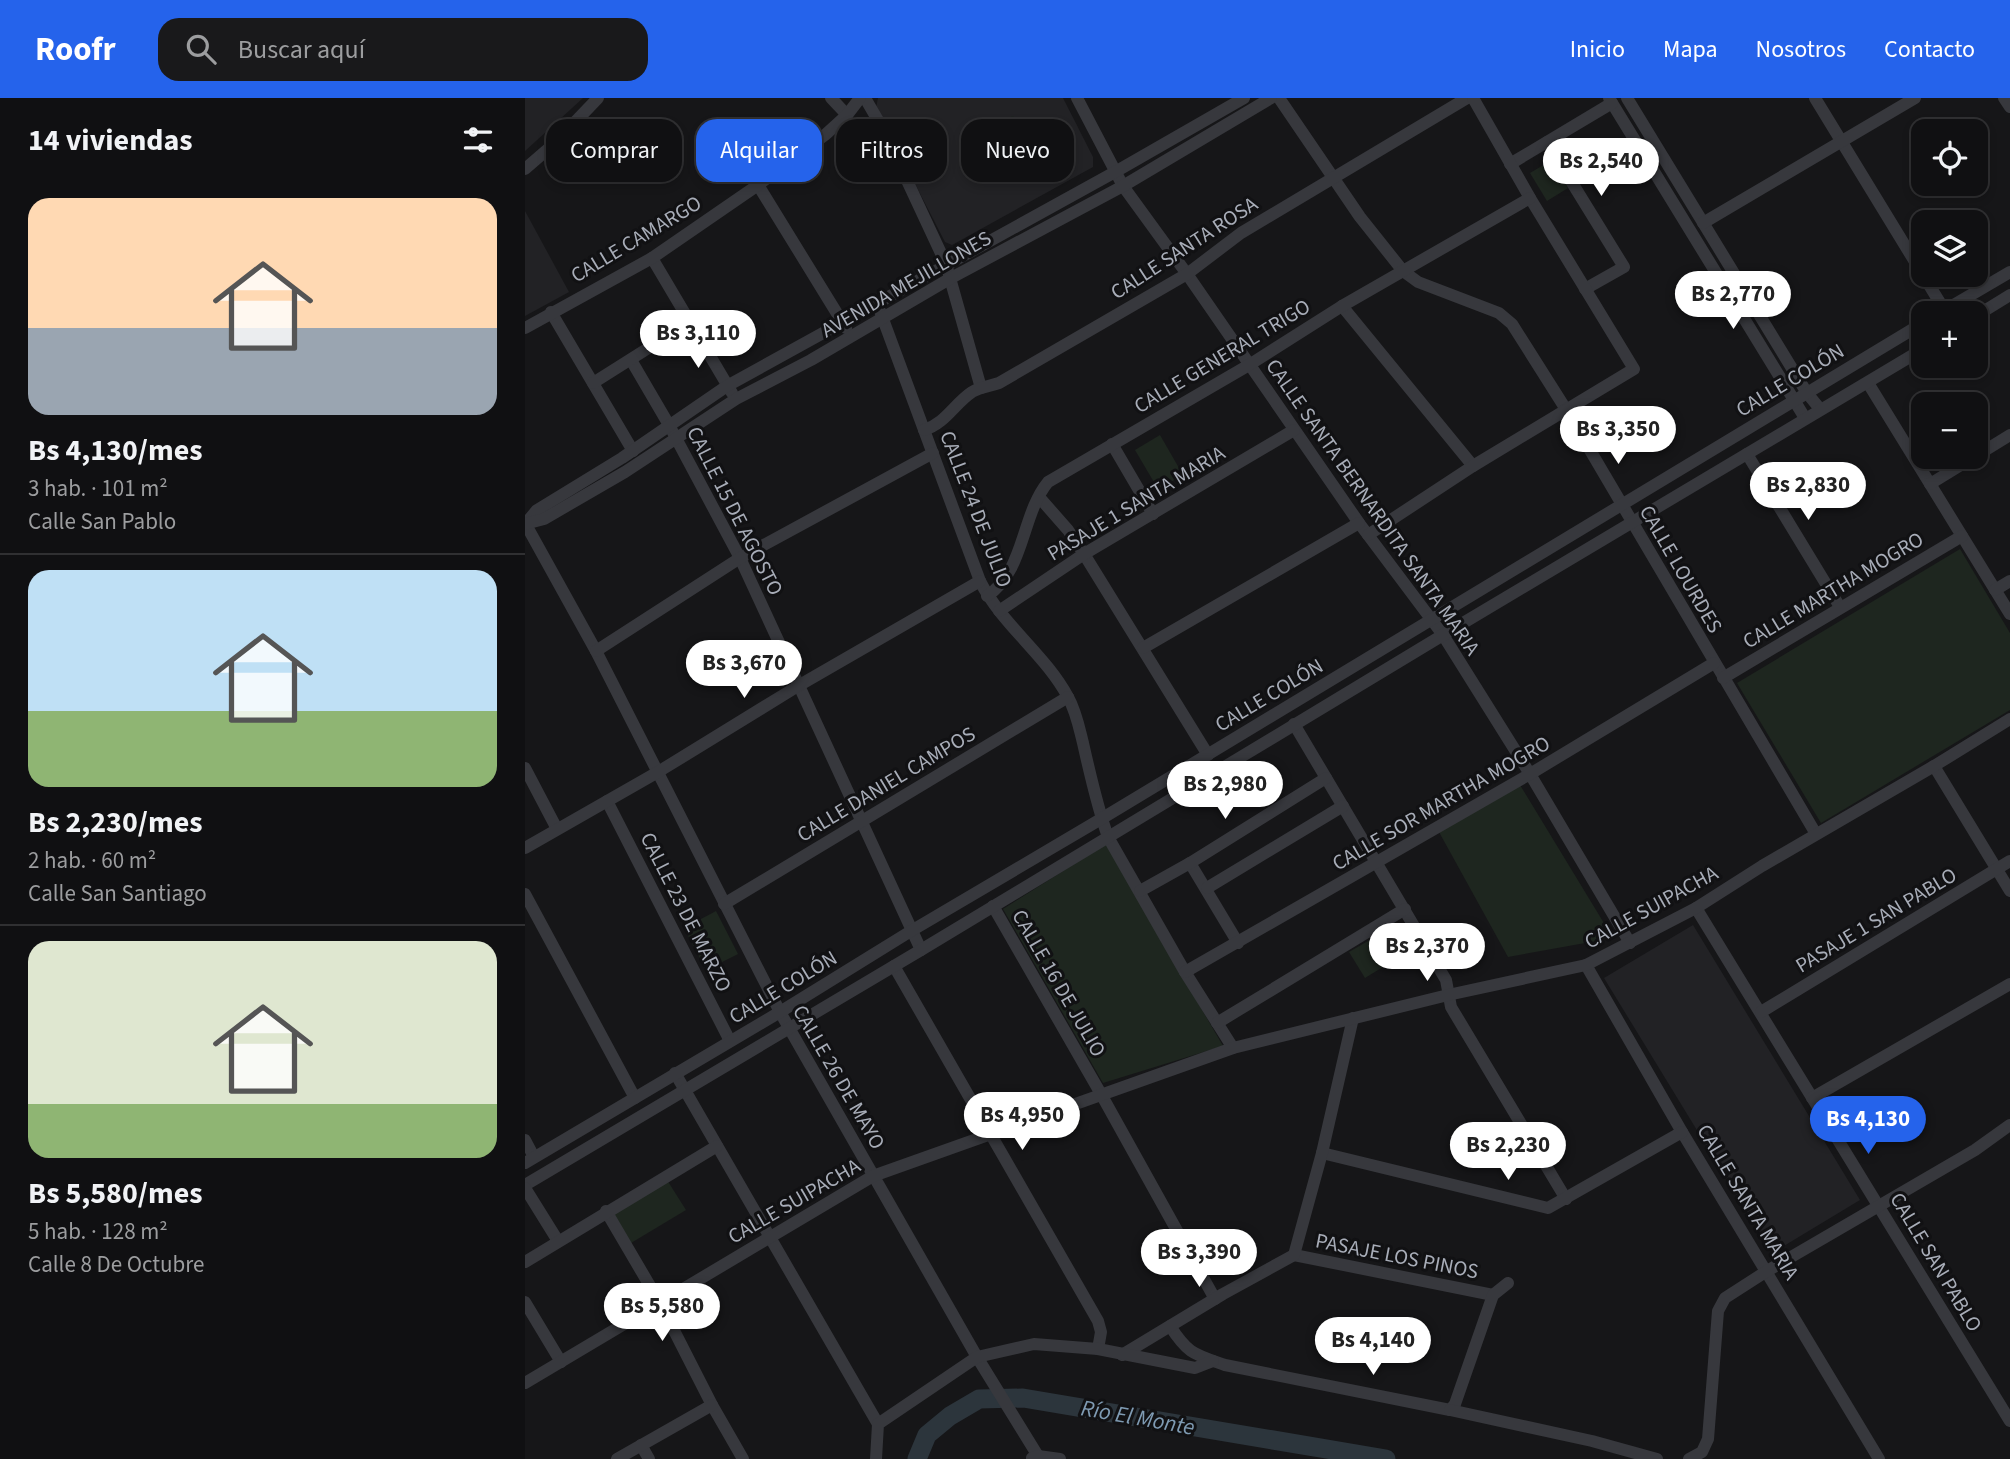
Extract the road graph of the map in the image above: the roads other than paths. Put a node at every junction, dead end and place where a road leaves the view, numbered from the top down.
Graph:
1 (599, 98) edge
2 (831, 98) edge
3 (862, 98) edge
4 (1077, 98) edge
5 (1244, 98) edge
6 (1271, 98) edge
7 (1279, 98) edge
8 (1467, 98) edge
9 (1473, 98) edge
10 (1627, 98) edge
11 (1815, 98) edge
12 (1915, 98) edge
13 (2004, 98) edge
14 (1610, 100) edge
15 (2010, 107) edge
16 (847, 115) junction
17 (1841, 141) junction
18 (1547, 142) junction
19 (1510, 163) junction
20 (525, 169) edge
21 (1115, 172) junction
22 (1333, 177) junction
23 (758, 185) junction
24 (1123, 186) junction
25 (1530, 198) junction
26 (1703, 223) junction
27 (652, 258) junction
28 (946, 264) junction
29 (1403, 271) junction
30 (2010, 272) edge
31 (1187, 274) junction
32 (951, 278) junction
33 (1585, 289) junction
34 (2010, 295) edge
35 (1936, 301) edge
36 (1961, 301) edge
37 (875, 303) junction
38 (1342, 306) junction
39 (1988, 309) edge
40 (551, 312) junction
41 (884, 317) junction
42 (843, 321) junction
43 (688, 323) junction
44 (525, 328) edge
45 (1911, 330) edge
46 (851, 337) junction
47 (1911, 356) edge
48 (631, 360) junction
49 (1249, 365) junction
50 (593, 383) junction
51 (1868, 383) junction
52 (727, 386) junction
53 (981, 388) junction
54 (1807, 393) junction
55 (736, 399) junction
56 (1795, 400) junction
57 (1820, 409) junction
58 (1567, 411) junction
59 (1805, 418) junction
60 (669, 425) junction
61 (924, 430) junction
62 (1294, 430) junction
63 (2010, 435) edge
64 (676, 437) junction
65 (1112, 444) junction
66 (1988, 448) edge
67 (633, 451) junction
68 (933, 453) junction
69 (1747, 454) junction
70 (1473, 466) junction
71 (1954, 469) edge
72 (1930, 484) junction
73 (1039, 496) junction
74 (1621, 504) junction
75 (1153, 514) junction
76 (525, 523) edge
77 (1359, 523) junction
78 (1632, 523) junction
79 (1368, 535) junction
80 (1962, 536) junction
81 (1084, 554) junction
82 (740, 558) junction
83 (980, 581) junction
84 (2010, 581) edge
85 (1995, 590) junction
86 (987, 596) junction
87 (1840, 607) junction
88 (999, 611) junction
89 (2010, 614) edge
90 (1430, 620) junction
91 (1443, 635) junction
92 (1143, 648) junction
93 (596, 651) junction
94 (1714, 663) junction
95 (1723, 678) junction
96 (798, 686) junction
97 (1068, 697) junction
98 (2010, 719) edge
99 (1294, 724) junction
100 (1208, 755) junction
101 (1934, 766) junction
102 (525, 768) edge
103 (658, 772) junction
104 (1530, 774) junction
105 (1326, 778) junction
106 (607, 801) junction
107 (1343, 806) junction
108 (1101, 819) junction
109 (863, 821) junction
110 (557, 830) junction
111 (1816, 834) junction
112 (1108, 837) junction
113 (525, 848) edge
114 (2010, 861) edge
115 (1190, 863) junction
116 (1377, 863) junction
117 (1997, 869) junction
118 (1206, 888) junction
119 (1140, 891) junction
120 (2010, 891) edge
121 (525, 894) edge
122 (724, 904) junction
123 (993, 906) junction
124 (1696, 908) junction
125 (1405, 909) junction
126 (911, 931) junction
127 (1238, 943) junction
128 (1630, 943) junction
129 (921, 950) junction
130 (1586, 965) junction
131 (894, 966) junction
132 (1185, 972) junction
133 (2010, 984) edge
134 (1448, 995) junction
135 (780, 1012) junction
136 (1761, 1012) junction
137 (1353, 1018) junction
138 (1217, 1023) junction
139 (788, 1027) junction
140 (730, 1041) junction
141 (1233, 1048) junction
142 (675, 1073) junction
143 (684, 1089) junction
144 (1101, 1094) junction
145 (635, 1098) junction
146 (1812, 1098) junction
147 (2010, 1125) edge
148 (1682, 1132) junction
149 (992, 1133) junction
150 (525, 1140) edge
151 (717, 1146) junction
152 (1322, 1153) junction
153 (530, 1160) edge
154 (873, 1176) junction
155 (525, 1186) edge
156 (1566, 1199) junction
157 (1879, 1207) junction
158 (606, 1211) junction
159 (770, 1236) junction
160 (558, 1241) junction
161 (1294, 1255) junction
162 (525, 1262) edge
163 (1767, 1270) junction
164 (1508, 1283) dead end
165 (1493, 1295) junction
166 (1215, 1299) junction
167 (525, 1302) edge
168 (660, 1303) junction
169 (1170, 1325) junction
170 (1098, 1349) junction
171 (1122, 1355) junction
172 (977, 1357) junction
173 (1213, 1361) junction
174 (561, 1362) junction
175 (525, 1383) edge
176 (712, 1405) junction
177 (1450, 1410) junction
178 (2010, 1421) edge
179 (878, 1424) junction
180 (641, 1445) junction
181 (1034, 1458) edge
182 (617, 1459) edge
183 (649, 1459) edge
184 (743, 1459) edge
185 (876, 1459) edge
186 (1060, 1459) edge
187 (1657, 1459) edge
188 (1689, 1459) edge
189 (1878, 1459) edge

1 - 20 street
2 - 16 street
3 - 16 street, CALLE CAMARGO
3 - 28 street
4 - 21 street, CALLE SANTA BERNARDITA SANTA MARIA
5 - 21 street, AVENIDA MEJILLONES
6 - 24 street, AVENIDA MEJILLONES
7 - 22 street, CALLE LOURDES
8 - 22 street, CALLE SANTA ROSA
9 - 19 street
10 - 26 street
11 - 17 street
12 - 17 street
13 - 15 street
14 - 18 street
14 - 56 street
16 - 23 street, CALLE CAMARGO
17 - 26 street
17 - 35 street
18 - 19 street
18 - 33 street
19 - 25 street
21 - 24 street, CALLE SANTA BERNARDITA SANTA MARIA
21 - 28 street, AVENIDA MEJILLONES
22 - 29 street, CALLE LOURDES
22 - 31 street, CALLE SANTA ROSA
23 - 27 street, CALLE CAMARGO
23 - 42 street
24 - 31 street, CALLE SANTA BERNARDITA SANTA MARIA
24 - 32 street, AVENIDA MEJILLONES
25 - 29 street, CALLE GENERAL TRIGO
25 - 33 street
26 - 54 street
27 - 40 street, CALLE CAMARGO
27 - 43 street
28 - 32 street
28 - 37 street, AVENIDA MEJILLONES
29 - 38 street, CALLE GENERAL TRIGO
29 - 58 street, CALLE LOURDES
30 - 36 street
31 - 49 street, CALLE SANTA BERNARDITA SANTA MARIA
31 - 53 street, CALLE SANTA ROSA
32 - 41 street, AVENIDA MEJILLONES
32 - 53 street
33 - 58 street
34 - 39 street
37 - 41 street, CALLE 24 DE JULIO
37 - 42 street, AVENIDA MEJILLONES
38 - 49 street, CALLE GENERAL TRIGO
38 - 70 street
40 - 44 street, CALLE CAMARGO
40 - 50 street
41 - 46 street, AVENIDA MEJILLONES
41 - 61 street, CALLE 24 DE JULIO
42 - 46 street
42 - 52 street, AVENIDA MEJILLONES
43 - 48 street
43 - 52 street
45 - 54 street, CALLE COLÓN
46 - 55 street, AVENIDA MEJILLONES
47 - 51 street, CALLE COLÓN
48 - 50 street
48 - 60 street, CALLE 15 DE AGOSTO
49 - 62 street, CALLE SANTA BERNARDITA SANTA MARIA
49 - 65 street, CALLE GENERAL TRIGO
50 - 67 street
51 - 57 street, CALLE COLÓN
51 - 72 street
52 - 55 street
52 - 60 street, AVENIDA MEJILLONES
53 - 61 street, CALLE SANTA ROSA
54 - 56 street, CALLE COLÓN
54 - 57 street
55 - 64 street, AVENIDA MEJILLONES
56 - 59 street
56 - 74 street, CALLE COLÓN
57 - 59 street, CALLE COLÓN
58 - 70 street
58 - 74 street, CALLE LOURDES
59 - 69 street, CALLE COLÓN
60 - 64 street, CALLE 15 DE AGOSTO
60 - 67 street, AVENIDA MEJILLONES
61 - 68 street, CALLE 24 DE JULIO
62 - 75 street, PASAJE 1 SANTA MARIA
62 - 77 street, CALLE SANTA BERNARDITA SANTA MARIA
63 - 66 street
64 - 76 street, AVENIDA MEJILLONES
64 - 82 street, CALLE 15 DE AGOSTO
65 - 73 street, CALLE GENERAL TRIGO
65 - 75 street
67 - 76 street, AVENIDA MEJILLONES
68 - 82 street
68 - 83 street, CALLE 24 DE JULIO
69 - 78 street, CALLE COLÓN
69 - 87 street
70 - 79 street
71 - 72 street
72 - 80 street
73 - 81 street
73 - 86 street, CALLE GENERAL TRIGO
74 - 78 street, CALLE LOURDES
74 - 90 street, CALLE COLÓN
75 - 81 street, PASAJE 1 SANTA MARIA
76 - 93 street, CALLE 26 DE MAYO
77 - 79 street, CALLE SANTA BERNARDITA SANTA MARIA
77 - 92 street
78 - 91 street, CALLE COLÓN
78 - 94 street, CALLE LOURDES
79 - 90 street, CALLE SANTA BERNARDITA SANTA MARIA
80 - 85 street
80 - 87 street, CALLE MARTHA MOGRO
81 - 88 street, PASAJE 1 SANTA MARIA
81 - 92 street
82 - 93 street
82 - 96 street, CALLE 15 DE AGOSTO
83 - 86 street, CALLE 24 DE JULIO
83 - 96 street
84 - 85 street
85 - 89 street
86 - 88 street, CALLE 24 DE JULIO
87 - 95 street, CALLE MARTHA MOGRO
88 - 97 street, CALLE 24 DE JULIO
90 - 91 street, CALLE SANTA BERNARDITA SANTA MARIA
90 - 100 street, CALLE COLÓN
91 - 99 street, CALLE COLÓN
91 - 104 street, CALLE SANTA BERNARDITA SANTA MARIA
92 - 100 street
93 - 103 street, CALLE 26 DE MAYO
94 - 95 street, CALLE LOURDES
94 - 104 street, CALLE SOR MARTHA MOGRO
95 - 111 street, CALLE LOURDES
96 - 103 street
96 - 109 street, CALLE 15 DE AGOSTO
97 - 108 street, CALLE 24 DE JULIO
97 - 109 street, CALLE DANIEL CAMPOS
98 - 101 street, CALLE SUIPACHA
99 - 105 street
99 - 112 street, CALLE COLÓN
100 - 108 street, CALLE COLÓN
101 - 111 street, CALLE SUIPACHA
101 - 117 street
102 - 110 street
103 - 106 street
103 - 122 street, CALLE 26 DE MAYO
104 - 116 street, CALLE SOR MARTHA MOGRO
104 - 128 street, CALLE SANTA BERNARDITA SANTA MARIA
105 - 107 street
105 - 115 street
106 - 110 street
106 - 140 street, CALLE 23 DE MARZO
107 - 116 street
107 - 118 street
108 - 112 street, CALLE 24 DE JULIO
108 - 126 street, CALLE COLÓN
109 - 122 street, CALLE DANIEL CAMPOS
109 - 126 street, CALLE 15 DE AGOSTO
110 - 113 street
111 - 124 street, CALLE SUIPACHA
112 - 119 street, CALLE 24 DE JULIO
112 - 123 street, CALLE COLÓN
114 - 117 street, PASAJE 1 SAN PABLO
115 - 118 street
115 - 119 street
116 - 125 street
116 - 127 street, CALLE SOR MARTHA MOGRO
117 - 120 street
117 - 136 street, PASAJE 1 SAN PABLO
118 - 127 street
119 - 132 street, CALLE 24 DE JULIO
121 - 145 street
122 - 135 street, CALLE 26 DE MAYO
123 - 129 street, CALLE COLÓN
123 - 144 street, CALLE 16 DE JULIO
124 - 128 street, CALLE SUIPACHA
124 - 136 street, CALLE SAN PABLO
125 - 134 street
125 - 138 street
126 - 129 street, CALLE 15 DE AGOSTO
126 - 135 street, CALLE COLÓN
127 - 132 street, CALLE SOR MARTHA MOGRO
128 - 130 street, CALLE SUIPACHA
129 - 131 street, CALLE COLÓN
130 - 134 street, CALLE SUIPACHA
130 - 148 street, CALLE SANTA MARIA
131 - 139 street, CALLE COLÓN
131 - 149 street
132 - 138 street, CALLE 24 DE JULIO
133 - 146 street
134 - 137 street, CALLE SUIPACHA
134 - 156 street
135 - 139 street, CALLE 26 DE MAYO
135 - 140 street, CALLE COLÓN
136 - 146 street, CALLE SAN PABLO
137 - 141 street, CALLE SUIPACHA
137 - 152 street
138 - 141 street, CALLE 24 DE JULIO
139 - 143 street, CALLE COLÓN
139 - 154 street, CALLE 26 DE MAYO
140 - 142 street, CALLE COLÓN
141 - 144 street, CALLE SUIPACHA
142 - 143 street
142 - 145 street, CALLE COLÓN
143 - 151 street
143 - 155 street, CALLE COLÓN
144 - 149 street, CALLE SUIPACHA
144 - 166 street, CALLE 16 DE JULIO
145 - 153 street, CALLE COLÓN
146 - 157 street, CALLE SAN PABLO
147 - 157 street
148 - 156 street
148 - 163 street, CALLE SANTA MARIA
149 - 154 street, CALLE SUIPACHA
149 - 170 street
150 - 153 street
151 - 158 street
151 - 159 street
152 - 156 street
152 - 161 street
154 - 159 street, CALLE SUIPACHA
154 - 172 street, CALLE 26 DE MAYO
155 - 160 street
157 - 163 street
157 - 178 street, CALLE SAN PABLO
158 - 160 street
158 - 168 street
159 - 168 street, CALLE SUIPACHA
159 - 179 street
160 - 162 street
161 - 165 street, PASAJE LOS PINOS
161 - 166 street
163 - 188 street
163 - 189 street, CALLE SANTA MARIA
164 - 165 street
165 - 177 street
166 - 169 street
167 - 174 street
168 - 174 street, CALLE SUIPACHA
168 - 176 street
169 - 171 street
169 - 173 street
170 - 171 street
170 - 172 street
171 - 173 street
172 - 179 street
172 - 181 street, CALLE 26 DE MAYO
173 - 177 street
174 - 175 street, CALLE SUIPACHA
176 - 180 street
176 - 184 street
177 - 187 street
179 - 185 street
180 - 182 street
180 - 183 street
181 - 186 street

